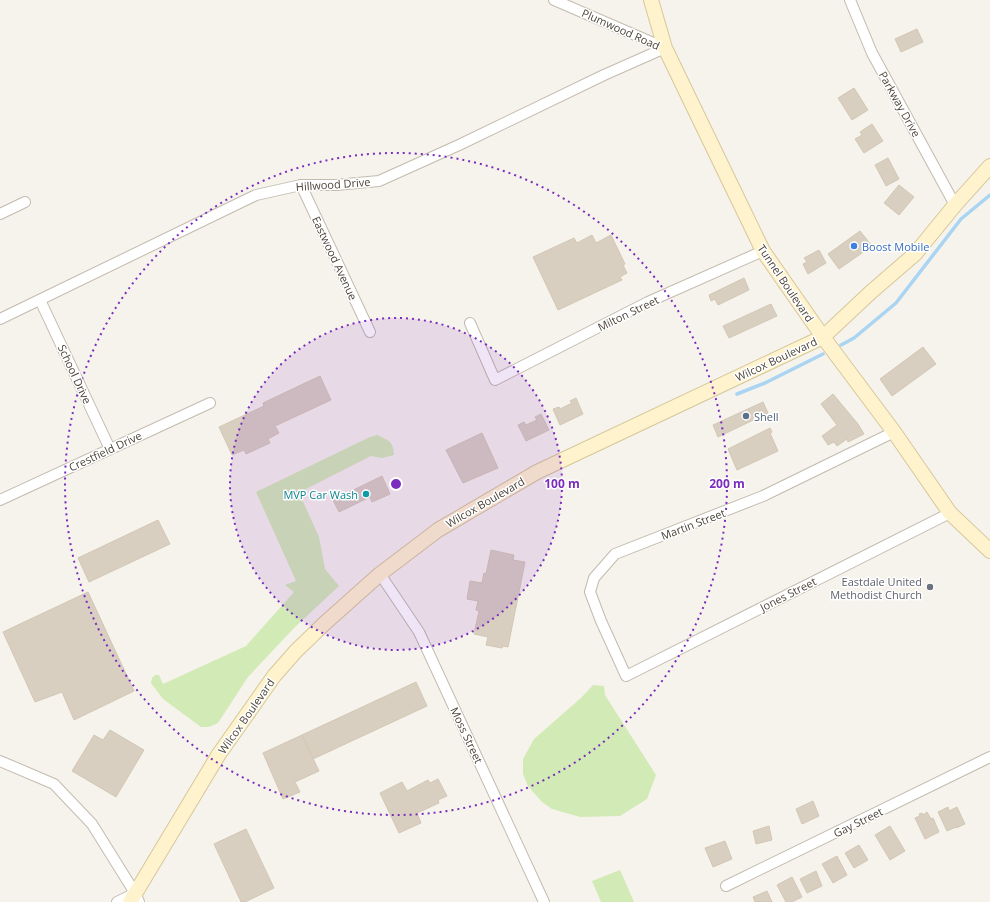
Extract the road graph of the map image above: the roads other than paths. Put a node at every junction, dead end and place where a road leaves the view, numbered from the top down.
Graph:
1 (554, 0) edge
2 (651, 0) edge
3 (850, 0) edge
4 (665, 48) junction
5 (990, 166) edge
6 (301, 185) junction
7 (25, 202) dead end
8 (955, 205) junction
9 (0, 214) edge
10 (763, 251) junction
11 (40, 300) junction
12 (0, 319) edge
13 (470, 323) dead end
14 (370, 332) dead end
15 (822, 337) junction
16 (210, 403) dead end
17 (894, 432) junction
18 (110, 448) junction
19 (0, 500) edge
20 (950, 513) junction
21 (990, 551) edge
22 (380, 574) junction
23 (626, 676) joint
24 (990, 757) edge
25 (0, 760) edge
26 (726, 886) dead end
27 (135, 899) edge
28 (117, 902) edge
29 (544, 902) edge

1 - 4 street, Plumwood Road
2 - 4 main road, Tunnel Boulevard
3 - 8 street, Parkway Drive
4 - 6 street, Hillwood Drive
4 - 10 main road, Tunnel Boulevard
5 - 8 main road, Wilcox Boulevard
6 - 11 street, Hillwood Drive
6 - 14 street, Eastwood Avenue
7 - 9 street
8 - 15 main road, Wilcox Boulevard
10 - 13 street, Milton Street
10 - 15 main road, Tunnel Boulevard
11 - 12 street, Hillwood Drive
11 - 18 street, School Drive
15 - 17 main road, Tunnel Boulevard
15 - 22 main road, Wilcox Boulevard
16 - 18 street, Crestfield Drive
17 - 20 main road, Tunnel Boulevard
17 - 23 street, Martin Street
18 - 19 street, Crestfield Drive
20 - 21 main road, Tunnel Boulevard
20 - 23 street, Jones Street
22 - 27 main road, Wilcox Boulevard
22 - 29 street, Moss Street
24 - 26 street, Gay Street
25 - 27 street
27 - 28 street

